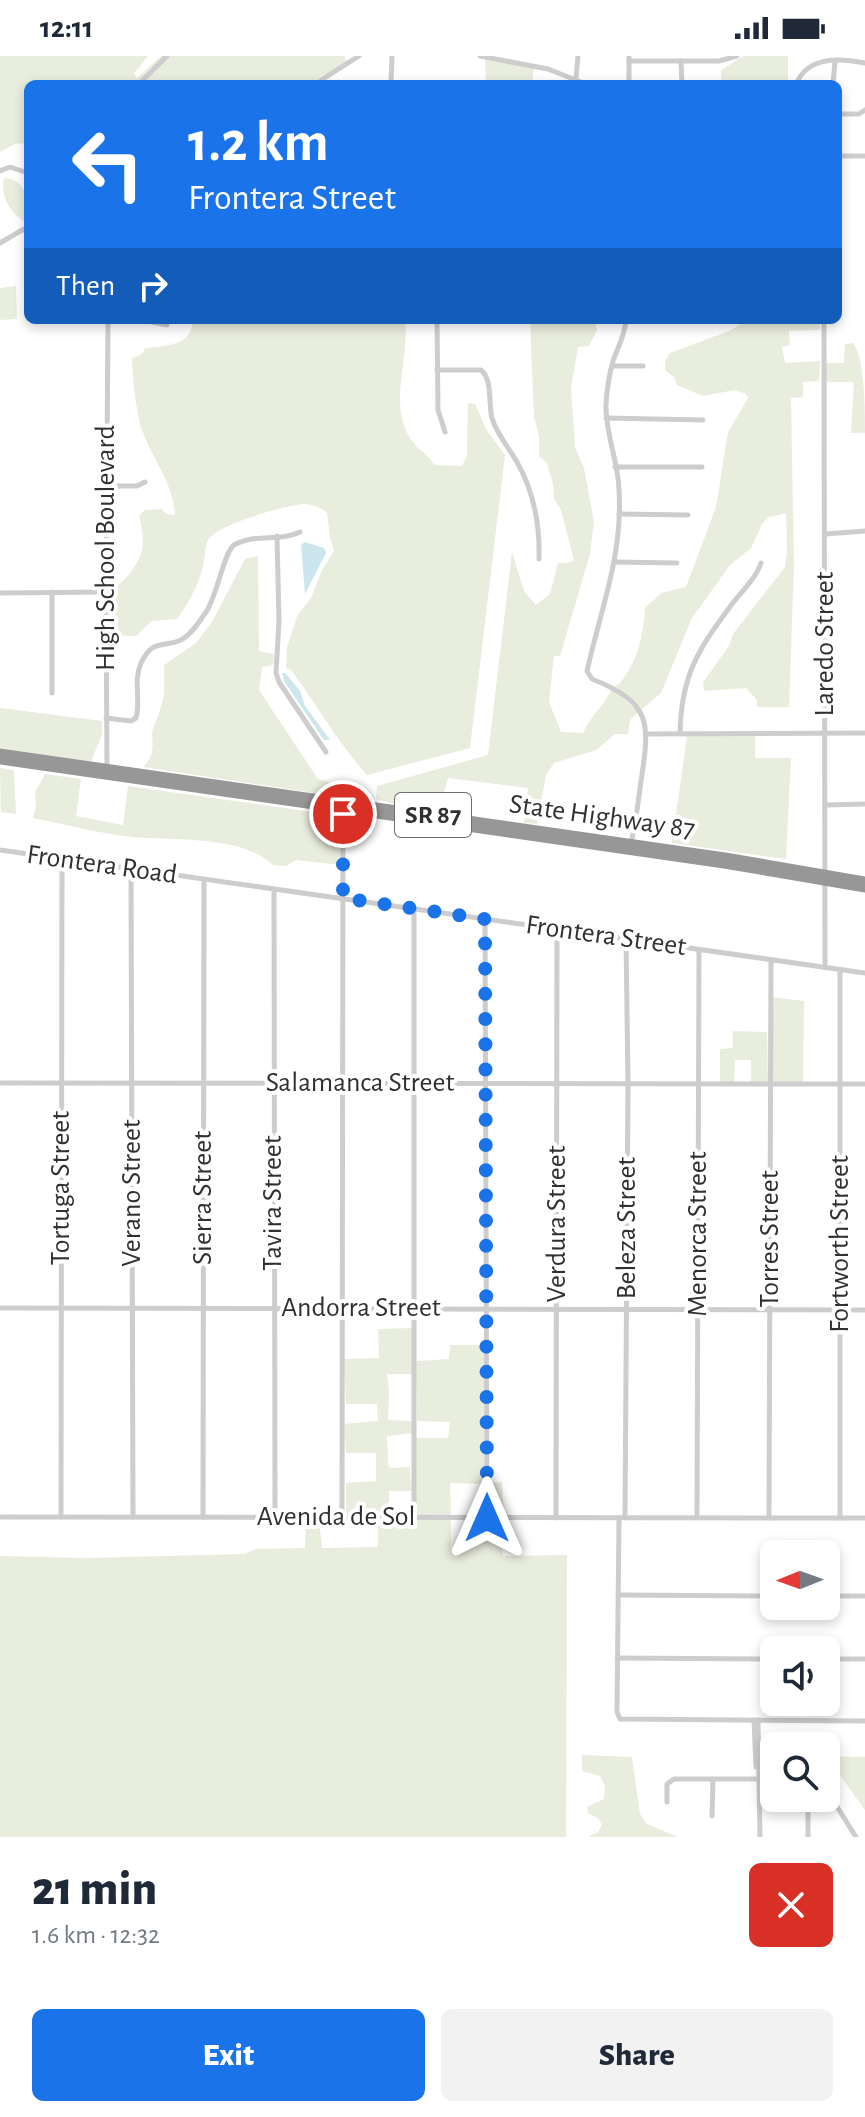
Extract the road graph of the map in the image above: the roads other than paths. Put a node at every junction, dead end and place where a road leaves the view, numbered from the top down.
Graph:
1 (167, 56) edge
2 (359, 56) edge
3 (392, 56) edge
4 (480, 56) edge
5 (578, 56) edge
6 (737, 56) edge
7 (629, 59) edge
8 (681, 61) junction
9 (835, 61) junction
10 (865, 63) edge
11 (576, 78) junction
12 (143, 80) edge
13 (321, 80) edge
14 (391, 80) edge
15 (579, 80) edge
16 (629, 80) edge
17 (682, 80) edge
18 (799, 80) edge
19 (833, 80) edge
20 (865, 110) edge
21 (842, 114) edge
22 (842, 156) edge
23 (865, 156) edge
24 (0, 171) edge
25 (24, 172) edge
26 (24, 229) dead end
27 (0, 243) edge
28 (108, 324) edge
29 (162, 324) edge
30 (437, 324) edge
31 (625, 324) edge
32 (824, 324) edge
33 (167, 325) dead end
34 (612, 366) junction
35 (643, 366) dead end
36 (437, 370) junction
37 (606, 418) junction
38 (703, 420) dead end
39 (445, 432) dead end
40 (615, 467) junction
41 (702, 467) dead end
42 (145, 482) dead end
43 (107, 486) junction
44 (619, 514) junction
45 (688, 515) dead end
46 (865, 531) edge
47 (300, 532) dead end
48 (825, 534) junction
49 (277, 536) junction
50 (539, 559) dead end
51 (614, 562) junction
52 (677, 563) dead end
53 (761, 563) dead end
54 (52, 592) junction
55 (106, 592) junction
56 (0, 593) edge
57 (52, 693) dead end
58 (106, 718) junction
59 (865, 733) edge
60 (647, 734) junction
61 (680, 734) junction
62 (825, 734) junction
63 (326, 752) dead end
64 (0, 753) edge
65 (0, 760) edge
66 (107, 772) junction
67 (256, 789) junction
68 (865, 804) edge
69 (825, 805) junction
70 (343, 809) junction
71 (417, 813) junction
72 (568, 838) junction
73 (631, 843) junction
74 (0, 850) edge
75 (62, 859) junction
76 (704, 861) junction
77 (131, 868) junction
78 (825, 877) junction
79 (204, 879) junction
80 (865, 881) edge
81 (865, 888) edge
82 (274, 889) junction
83 (343, 898) junction
84 (414, 909) junction
85 (485, 919) junction
86 (557, 929) junction
87 (626, 939) junction
88 (699, 950) junction
89 (771, 960) junction
90 (825, 968) junction
91 (840, 970) junction
92 (865, 973) edge
93 (0, 1083) edge
94 (61, 1083) junction
95 (132, 1083) junction
96 (203, 1083) junction
97 (274, 1083) junction
98 (343, 1083) junction
99 (486, 1083) junction
100 (416, 1084) junction
101 (557, 1084) junction
102 (628, 1084) junction
103 (698, 1084) junction
104 (770, 1084) junction
105 (840, 1084) junction
106 (865, 1084) edge
107 (61, 1307) junction
108 (132, 1307) junction
109 (0, 1308) edge
110 (202, 1308) junction
111 (273, 1308) junction
112 (343, 1308) junction
113 (414, 1308) junction
114 (486, 1308) junction
115 (557, 1308) junction
116 (626, 1308) junction
117 (698, 1309) junction
118 (770, 1309) junction
119 (840, 1310) junction
120 (865, 1310) edge
121 (0, 1517) edge
122 (61, 1517) junction
123 (133, 1517) junction
124 (203, 1517) junction
125 (275, 1517) junction
126 (342, 1517) junction
127 (414, 1517) junction
128 (487, 1518) junction
129 (556, 1518) junction
130 (622, 1518) junction
131 (697, 1518) junction
132 (769, 1518) junction
133 (840, 1518) junction
134 (865, 1518) edge
135 (618, 1595) junction
136 (760, 1596) edge
137 (840, 1596) edge
138 (865, 1596) edge
139 (617, 1658) junction
140 (760, 1659) edge
141 (840, 1659) edge
142 (865, 1659) edge
143 (756, 1720) junction
144 (865, 1721) edge
145 (760, 1776) edge
146 (713, 1779) junction
147 (760, 1779) edge
148 (667, 1802) dead end
149 (840, 1811) edge
150 (760, 1812) edge
151 (808, 1812) edge
152 (712, 1816) dead end
153 (760, 1837) edge
154 (808, 1837) edge
155 (856, 1837) edge

1 - 12 street
2 - 13 street
3 - 14 street
4 - 11 street
5 - 11 street
6 - 8 street
7 - 8 street
7 - 16 street
8 - 17 street
9 - 10 street
9 - 18 street
9 - 19 street
11 - 15 street
20 - 21 street
22 - 23 street
24 - 25 street
26 - 27 street
28 - 43 street, High School Boulevard
29 - 33 street
30 - 36 street
31 - 34 street
32 - 48 street, Laredo Street
34 - 35 street
34 - 37 street
36 - 39 street
36 - 50 street
37 - 38 street
37 - 40 street
40 - 41 street
40 - 44 street
42 - 43 street
43 - 55 street, High School Boulevard
44 - 45 street
44 - 51 street
46 - 48 street
47 - 49 street
48 - 62 street, Laredo Street
49 - 58 street
49 - 63 street
51 - 52 street
51 - 60 street
53 - 61 street
54 - 55 street
54 - 56 street
54 - 57 street
55 - 58 street, High School Boulevard
58 - 66 street, High School Boulevard
59 - 62 street
60 - 61 street
60 - 73 street
61 - 62 street
62 - 69 street, Laredo Street
64 - 66 highway, State Highway 87 / SR 87
65 - 66 highway, SR 87
66 - 67 highway, State Highway 87 / SR 87
66 - 70 highway, SR 87
67 - 70 street
67 - 71 highway, State Highway 87 / SR 87
68 - 69 street
69 - 78 street, Laredo Street
70 - 71 street
70 - 72 highway, SR 87
70 - 83 street
71 - 72 highway, State Highway 87 / SR 87
72 - 73 highway, State Highway 87 / SR 87
72 - 76 highway, SR 87
73 - 76 street
73 - 78 highway, State Highway 87 / SR 87
74 - 75 street, Frontera Road
75 - 77 street, Frontera Road
75 - 94 street, Tortuga Street
76 - 78 highway, SR 87
77 - 79 street, Frontera Road
77 - 95 street, Verano Street
78 - 80 highway, State Highway 87 / SR 87
78 - 81 highway, SR 87
78 - 90 street, Laredo Street
79 - 82 street, Frontera Street
79 - 96 street, Sierra Street
82 - 83 street, Frontera Street
82 - 97 street, Tavira Street
83 - 84 street, Frontera Street
83 - 98 street
84 - 85 street, Frontera Street
84 - 100 street
85 - 86 street, Frontera Street
85 - 99 street
86 - 87 street, Frontera Street
86 - 101 street, Verdura Street
87 - 88 street, Frontera Street
87 - 102 street, Beleza Street
88 - 89 street, Frontera Street
88 - 103 street, Menorca Street
89 - 90 street, Frontera Street
89 - 104 street, Torres Street
90 - 91 street, Frontera Street
91 - 92 street, Frontera Street
91 - 105 street, Fortworth Street
93 - 94 street, Salamanca Street
94 - 95 street, Salamanca Street
94 - 107 street, Tortuga Street
95 - 96 street, Salamanca Street
95 - 108 street, Verano Street
96 - 97 street, Salamanca Street
96 - 110 street, Sierra Street
97 - 98 street, Salamanca Street
97 - 111 street, Tavira Street
98 - 100 street, Salamanca Street
98 - 112 street
99 - 100 street, Salamanca Street
99 - 101 street, Salamanca Street
99 - 114 street
100 - 113 street
101 - 102 street, Salamanca Street
101 - 115 street, Verdura Street
102 - 103 street, Salamanca Street
102 - 116 street, Beleza Street
103 - 104 street, Salamanca Street
103 - 117 street, Menorca Street
104 - 105 street, Salamanca Street
104 - 118 street, Torres Street
105 - 106 street, Salamanca Street
105 - 119 street, Fortworth Street
107 - 108 street, Andorra Street
107 - 109 street, Andorra Street
107 - 122 street, Tortuga Street
108 - 110 street, Andorra Street
108 - 123 street, Verano Street
110 - 111 street, Andorra Street
110 - 124 street, Sierra Street
111 - 112 street, Andorra Street
111 - 125 street, Tavira Street
112 - 113 street, Andorra Street
112 - 126 street
113 - 114 street, Andorra Street
113 - 127 street
114 - 115 street, Andorra Street
114 - 128 street
115 - 116 street, Andorra Street
115 - 129 street, Verdura Street
116 - 117 street, Andorra Street
116 - 130 street, Beleza Street
117 - 118 street, Andorra Street
117 - 131 street, Menorca Street
118 - 119 street, Andorra Street
118 - 132 street, Torres Street
119 - 120 street, Andorra Street
119 - 133 street, Fortworth Street
121 - 122 street, Avenida de Sol
122 - 123 street, Avenida de Sol
123 - 124 street, Avenida de Sol
124 - 125 street, Avenida de Sol
125 - 126 street, Avenida de Sol
126 - 127 street, Avenida de Sol
127 - 128 street, Avenida de Sol
128 - 129 street, Avenida de Sol
129 - 130 street, Avenida de Sol
130 - 131 street, Avenida de Sol
130 - 135 street, Beleza Street
131 - 132 street, Avenida de Sol
132 - 133 street, Avenida de Sol
133 - 134 street, Avenida de Sol
135 - 136 street
135 - 139 street, Beleza Street
137 - 138 street
139 - 140 street
139 - 143 street, Beleza Street
141 - 142 street
143 - 144 street
143 - 145 street
146 - 147 street
146 - 148 street
146 - 152 street
149 - 155 street
150 - 153 street
151 - 154 street

